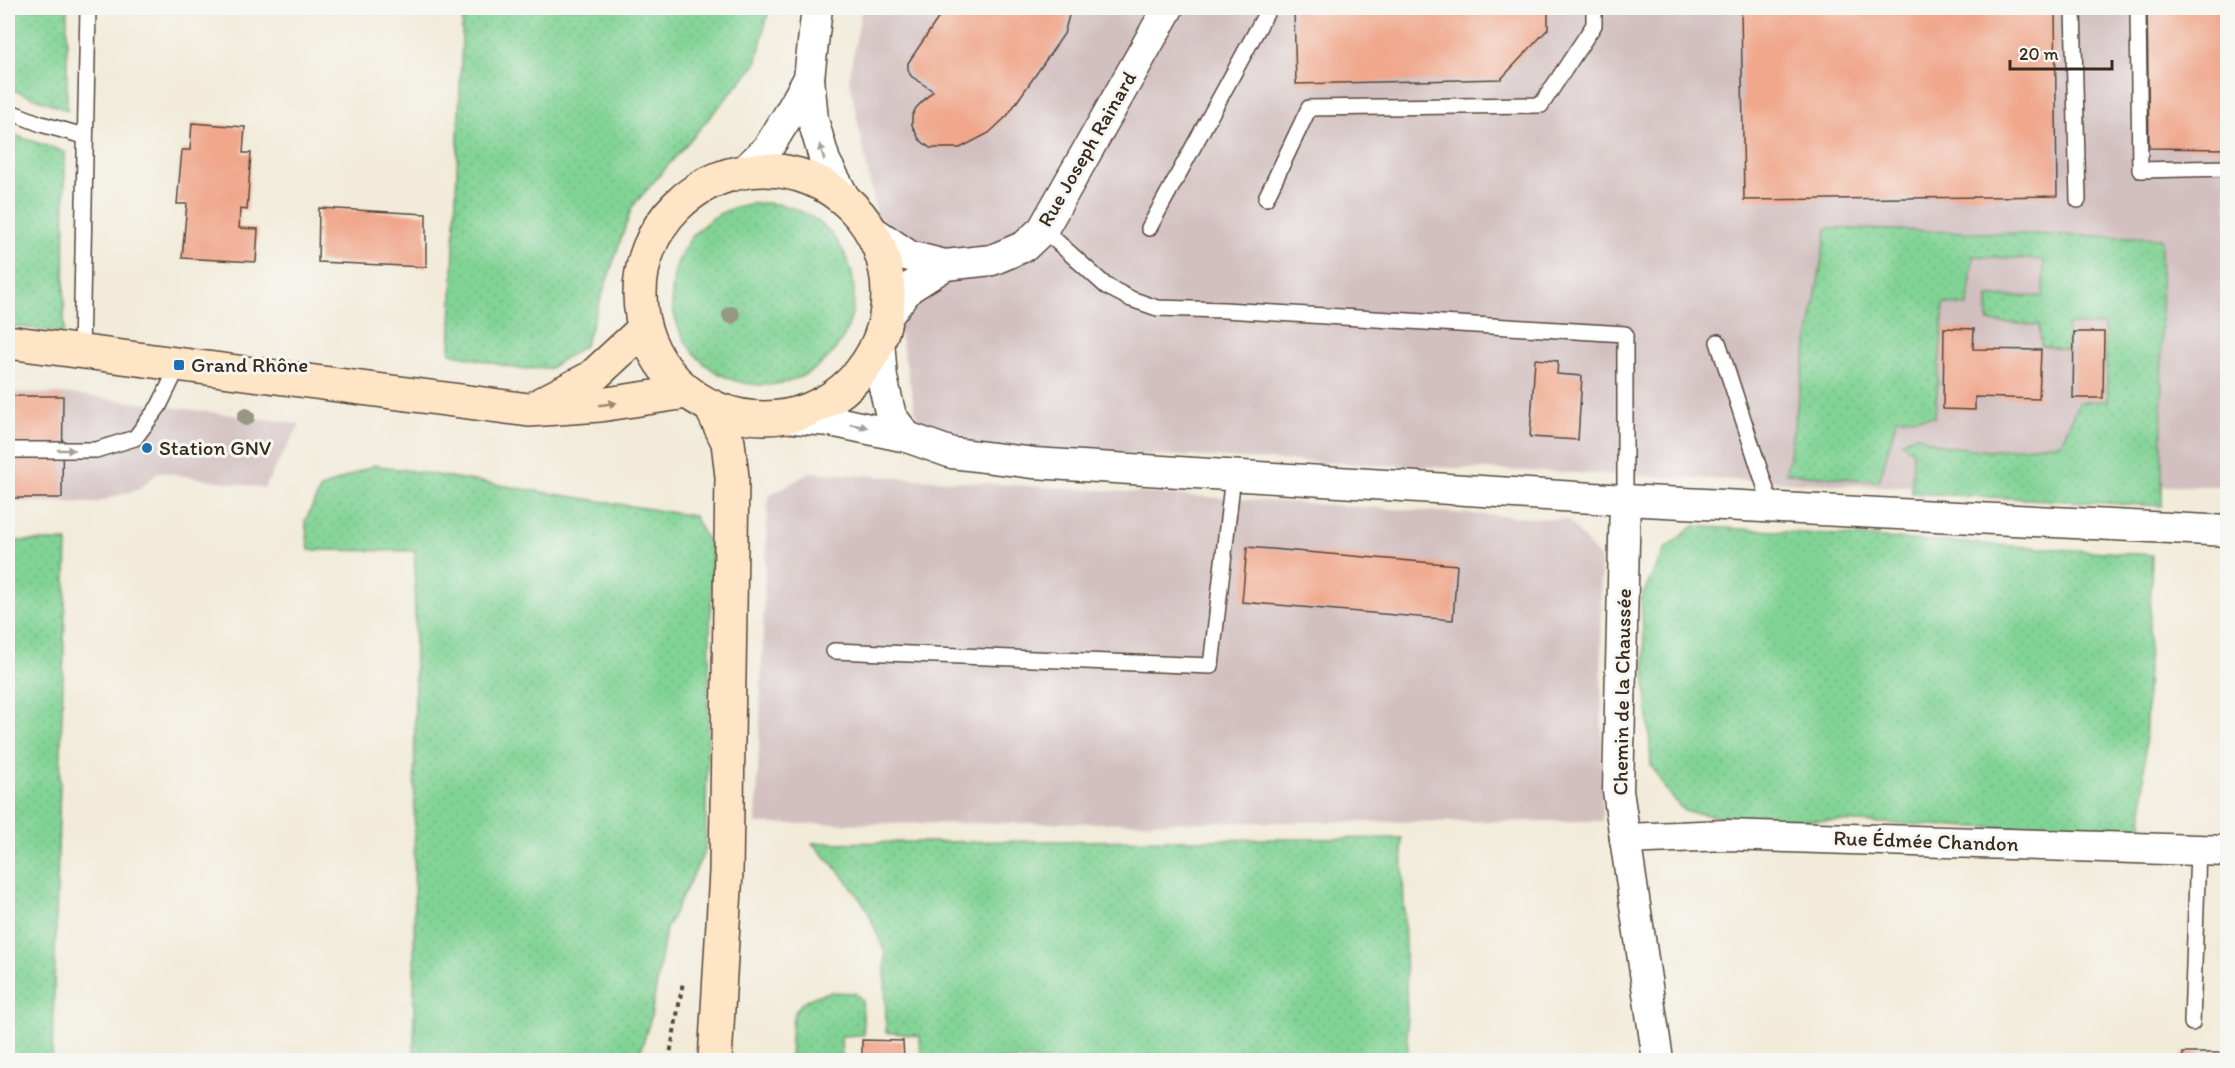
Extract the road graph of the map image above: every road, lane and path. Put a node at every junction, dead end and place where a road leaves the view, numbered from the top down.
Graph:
1 (88, 8) edge
2 (817, 8) edge
3 (1168, 8) edge
4 (1269, 8) edge
5 (1594, 8) edge
6 (2073, 8) edge
7 (2138, 8) edge
8 (809, 78) junction
9 (8, 111) edge
10 (84, 136) junction
11 (2228, 168) edge
12 (743, 172) junction
13 (1266, 198) dead end
14 (2078, 200) dead end
15 (858, 216) junction
16 (1149, 228) dead end
17 (1043, 229) junction
18 (945, 265) junction
19 (644, 329) junction
20 (882, 330) junction
21 (8, 342) edge
22 (1718, 342) dead end
23 (81, 352) junction
24 (179, 365) junction
25 (699, 399) junction
26 (529, 410) junction
27 (774, 418) junction
28 (907, 437) junction
29 (8, 450) edge
30 (1233, 476) junction
31 (732, 477) junction
32 (1625, 500) junction
33 (1772, 508) junction
34 (2228, 531) edge
35 (834, 651) dead end
36 (1625, 839) junction
37 (2198, 850) junction
38 (2228, 851) edge
39 (2192, 1023) dead end
40 (715, 1060) edge
41 (1658, 1060) edge

1 - 10 lane
2 - 8 street
3 - 17 street, Rue Joseph Rainard
4 - 16 lane
5 - 13 lane
6 - 14 lane
7 - 11 lane
8 - 12 street
15 -> 8 street
9 - 10 lane
10 - 23 lane
12 - 15 street
12 - 19 street
15 - 18 street
15 - 20 street
17 - 18 street, Rue Joseph Rainard
17 - 32 lane
18 - 20 street
19 - 25 street
19 - 26 street
20 - 27 street
20 - 28 street
21 - 23 street
22 - 33 lane
23 - 24 street
24 - 26 street
29 -> 24 lane
26 -> 25 street
25 - 27 street
25 - 31 street
27 -> 28 street
27 - 31 street
28 - 30 street
30 - 32 street
30 - 35 lane
31 - 40 street
32 - 33 street
32 - 36 street, Chemin de la Chaussée
33 - 34 street
36 - 37 street, Rue Édmée Chandon
36 - 41 street, Chemin de la Chaussée
37 - 38 street, Rue Édmée Chandon
37 - 39 lane

